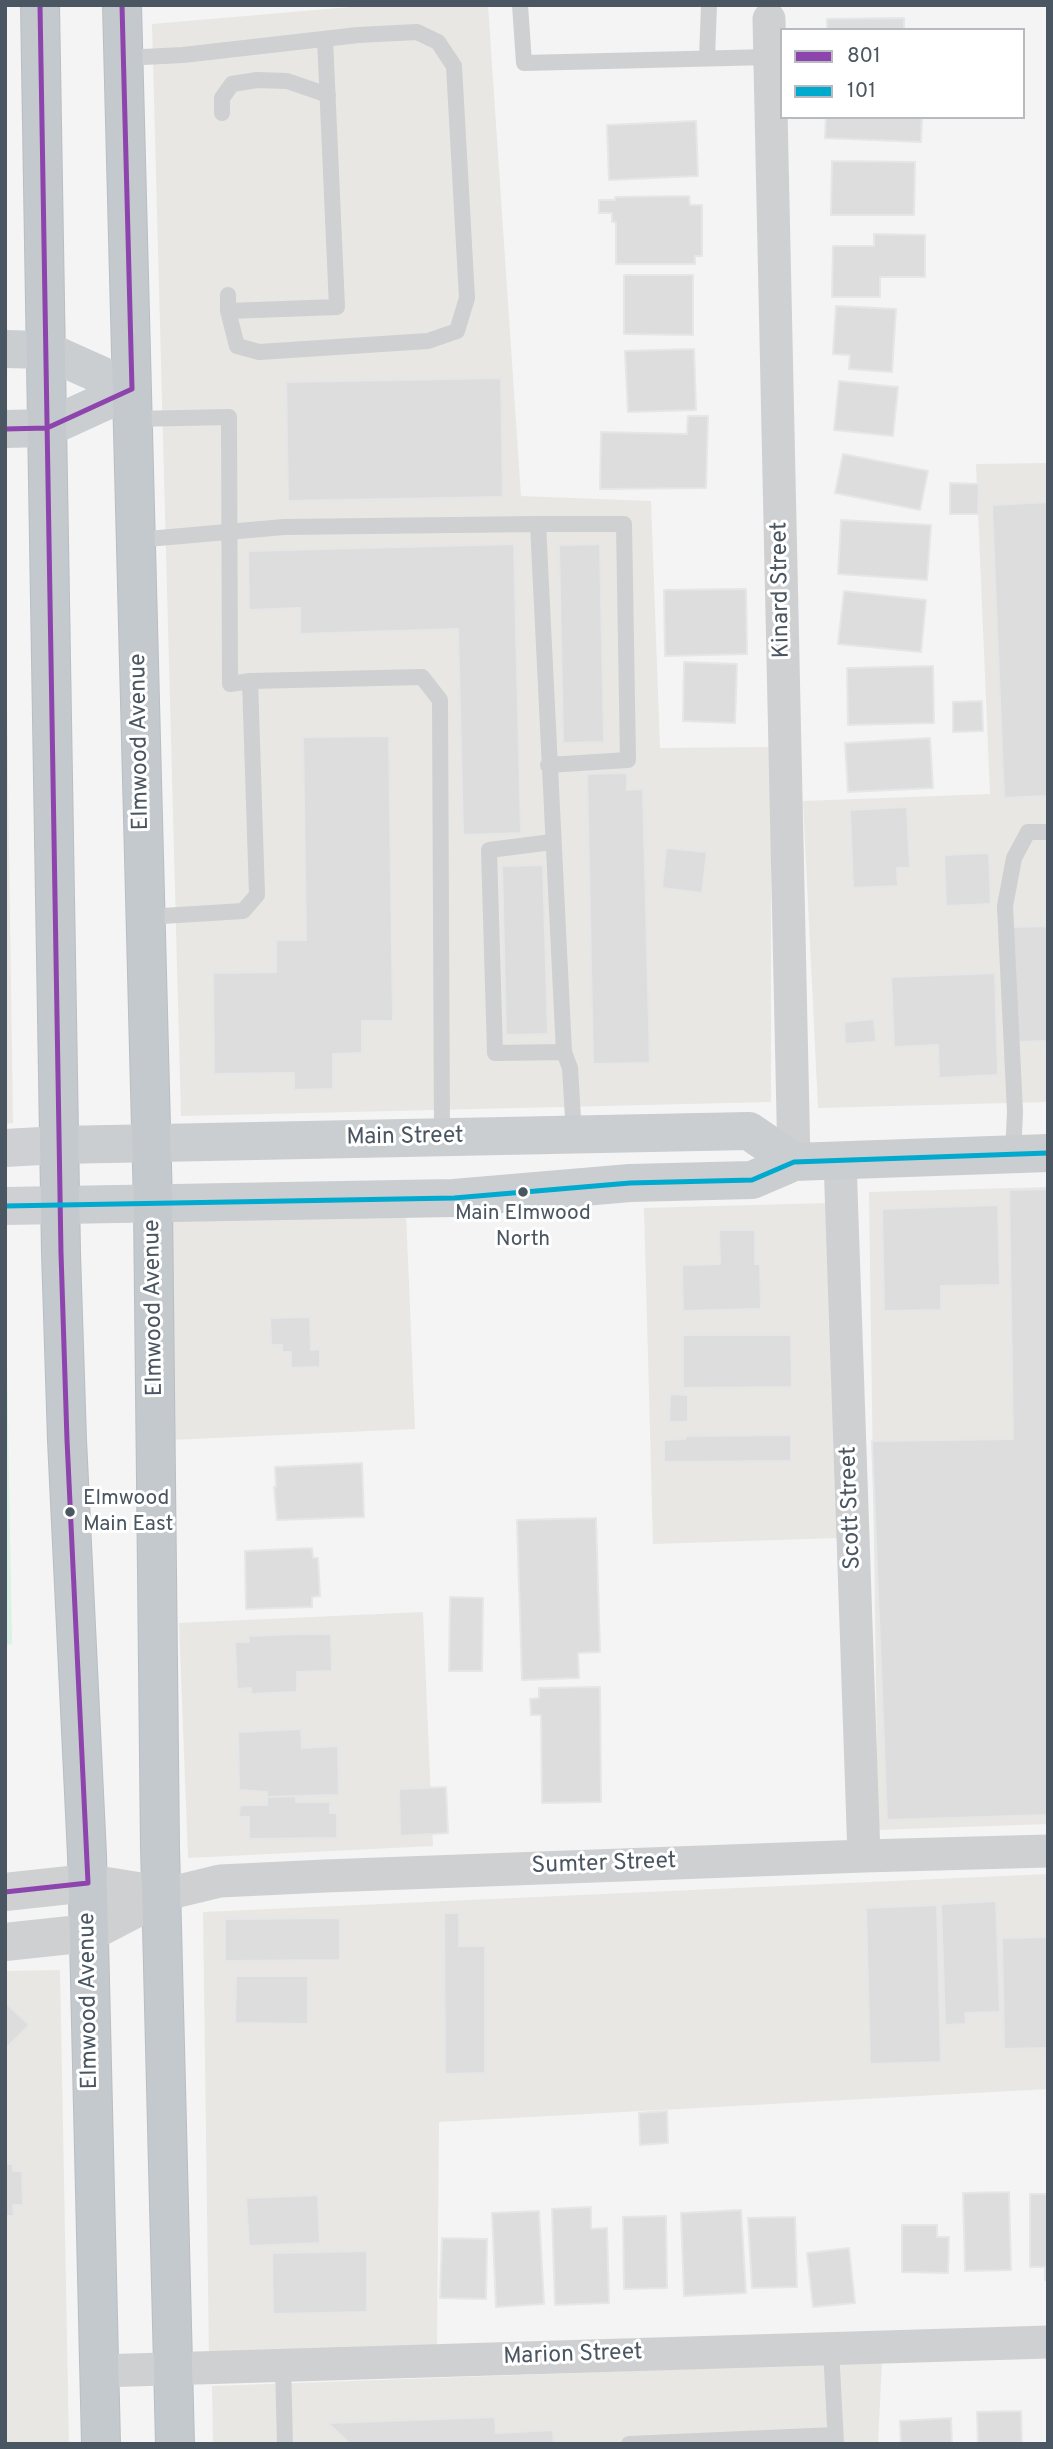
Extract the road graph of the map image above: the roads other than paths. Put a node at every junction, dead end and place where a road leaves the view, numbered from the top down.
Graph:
1 (40, 5) edge
2 (122, 5) edge
3 (520, 5) edge
4 (709, 5) edge
5 (769, 19) dead end
6 (325, 39) junction
7 (770, 57) junction
8 (123, 58) junction
9 (707, 58) junction
10 (328, 95) junction
11 (222, 113) dead end
12 (5, 349) edge
13 (45, 350) junction
14 (132, 404) junction
15 (47, 428) junction
16 (5, 429) edge
17 (538, 524) junction
18 (229, 531) junction
19 (136, 540) junction
20 (250, 681) junction
21 (548, 765) junction
22 (1048, 832) edge
23 (552, 842) junction
24 (146, 917) junction
25 (564, 1052) junction
26 (574, 1135) junction
27 (442, 1138) junction
28 (152, 1143) junction
29 (59, 1145) junction
30 (5, 1148) edge
31 (1030, 1154) edge
32 (840, 1160) junction
33 (794, 1162) junction
34 (61, 1205) junction
35 (153, 1205) junction
36 (5, 1206) edge
37 (1048, 1852) edge
38 (864, 1856) junction
39 (88, 1883) junction
40 (5, 1892) edge
41 (162, 1895) junction
42 (89, 1933) junction
43 (5, 1942) edge
44 (1048, 2342) edge
45 (831, 2349) junction
46 (283, 2365) junction
47 (173, 2368) junction
48 (99, 2371) junction
49 (836, 2440) edge
50 (101, 2444) edge
51 (174, 2444) edge
52 (285, 2444) edge
53 (629, 2444) edge

1 - 13 highway, Elmwood Avenue
2 - 8 highway, Elmwood Avenue
3 - 9 lane
4 - 9 lane
5 - 7 street, Kinard Street
6 - 8 lane
6 - 10 lane
6 - 10 lane
7 - 9 lane
7 - 33 street, Kinard Street
8 - 14 highway, Elmwood Avenue
10 - 11 lane
12 - 13 main road
13 - 14 main road
13 - 15 highway, Elmwood Avenue
14 - 15 main road
14 - 18 lane
14 - 19 highway, Elmwood Avenue
15 - 16 main road
15 - 29 highway, Elmwood Avenue
17 - 18 lane
17 - 21 lane
17 - 21 lane
18 - 19 lane
18 - 20 lane
19 - 24 highway, Elmwood Avenue
20 - 24 lane
20 - 27 lane
21 - 23 lane
22 - 31 lane
23 - 25 lane
23 - 25 lane
24 - 28 highway, Elmwood Avenue
25 - 26 lane
26 - 27 main road, Main Street
26 - 33 main road, Main Street
27 - 28 main road, Main Street
28 - 29 main road, Main Street
28 - 35 highway, Elmwood Avenue
29 - 30 main road, Main Street
29 - 34 highway, Elmwood Avenue
31 - 32 main road
32 - 33 main road
32 - 38 street, Scott Street
33 - 35 main road
34 - 35 main road
34 - 36 main road
34 - 39 highway, Elmwood Avenue
35 - 41 highway, Elmwood Avenue
37 - 38 street, Sumter Street
38 - 41 street, Sumter Street
39 - 40 street, Sumter Street
39 - 41 street, Sumter Street
39 - 42 highway, Elmwood Avenue
41 - 42 street, Sumter Street
41 - 47 highway, Elmwood Avenue
42 - 43 street, Sumter Street
42 - 48 highway, Elmwood Avenue
44 - 45 street, Marion Street
45 - 46 street, Marion Street
45 - 49 lane
46 - 47 street, Marion Street
46 - 52 lane
47 - 48 street, Marion Street
47 - 51 highway, Elmwood Avenue
48 - 50 highway, Elmwood Avenue
49 - 53 lane

